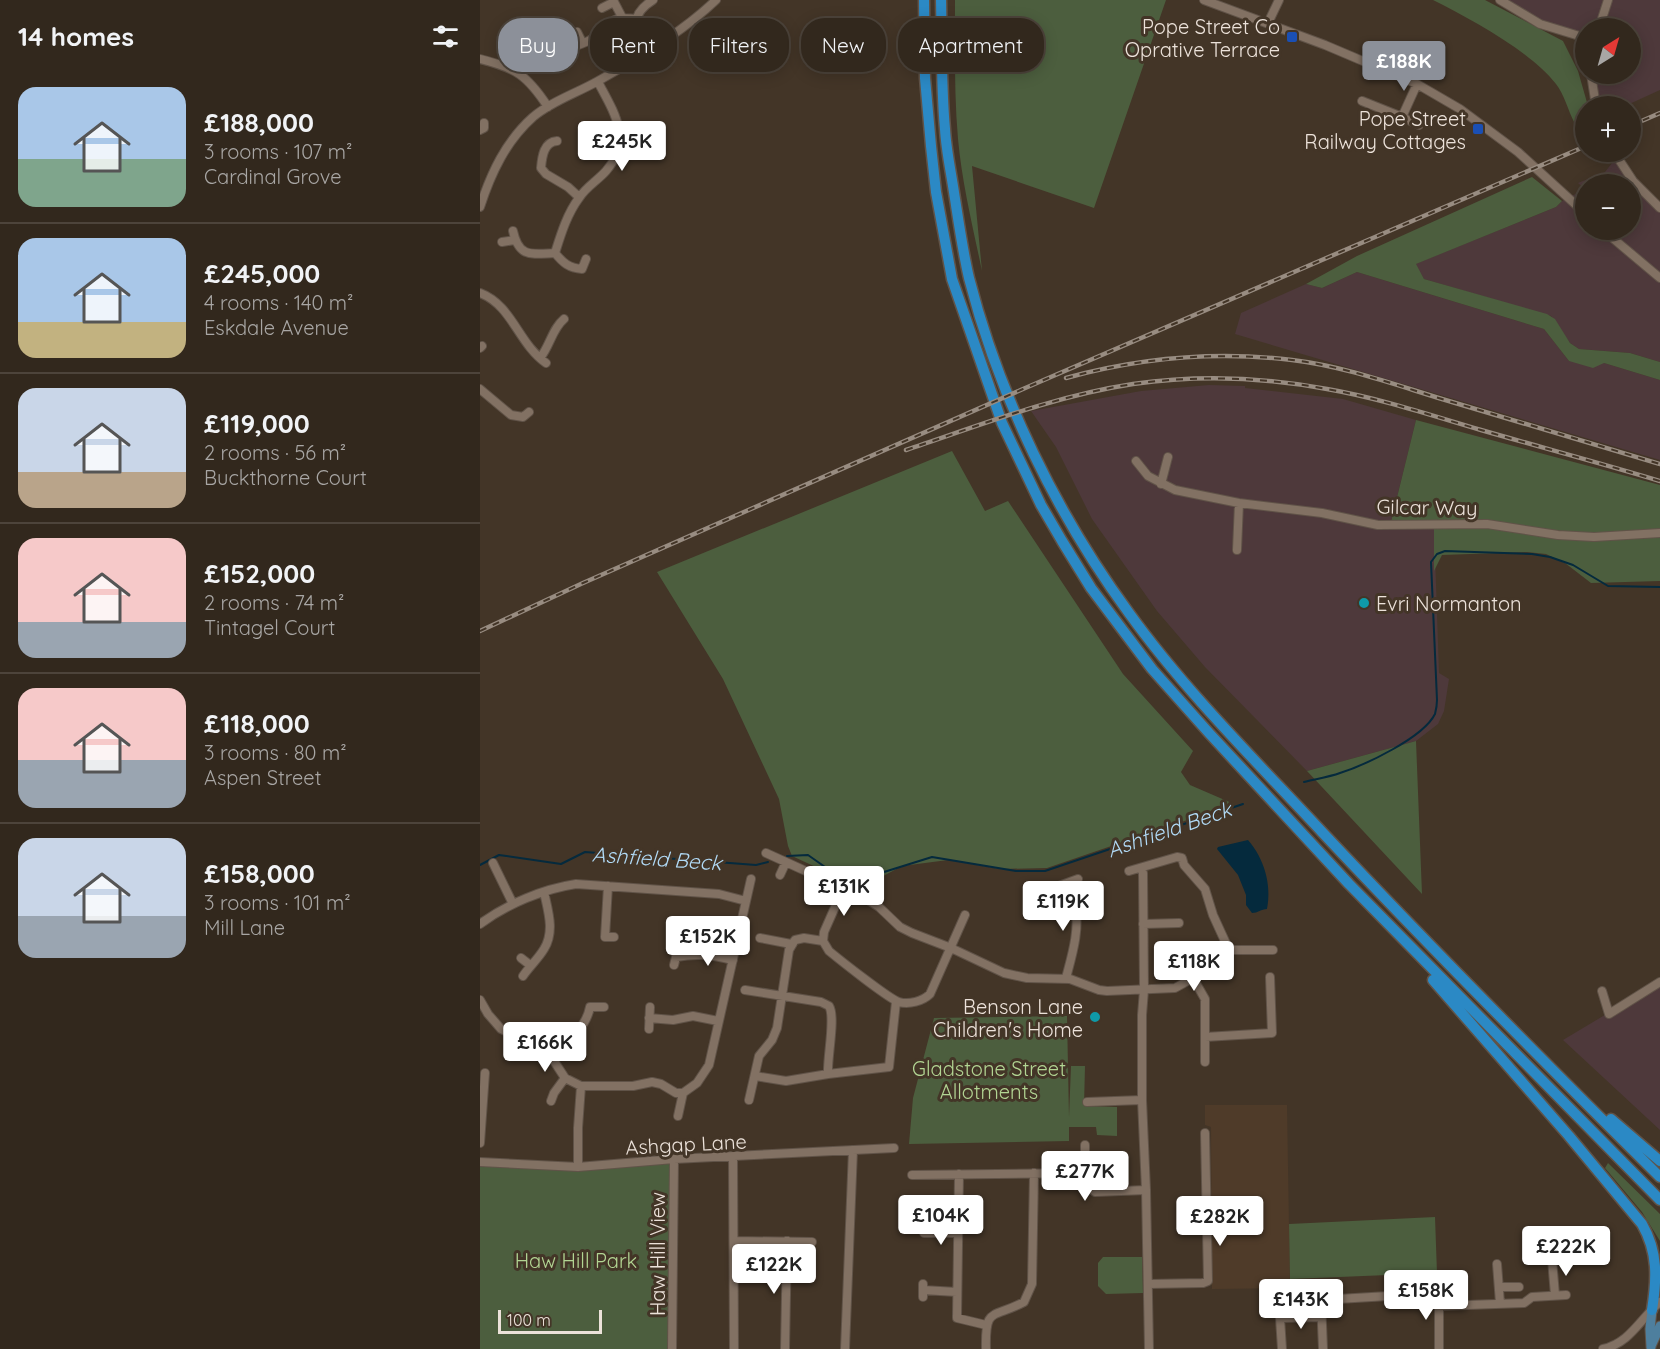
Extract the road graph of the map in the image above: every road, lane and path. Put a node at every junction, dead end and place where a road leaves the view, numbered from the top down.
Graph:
1 (653, 0) edge
2 (716, 0) edge
3 (924, 0) edge
4 (942, 0) edge
5 (1204, 0) edge
6 (1279, 0) edge
7 (1500, 0) edge
8 (1608, 0) edge
9 (614, 1) edge
10 (602, 8) dead end
11 (622, 17) junction
12 (629, 18) edge
13 (637, 18) edge
14 (1602, 18) edge
15 (1268, 23) junction
16 (677, 31) edge
17 (578, 34) edge
18 (1575, 35) edge
19 (582, 42) junction
20 (578, 45) edge
21 (480, 59) edge
22 (498, 64) edge
23 (518, 72) edge
24 (614, 72) edge
25 (598, 82) junction
26 (1417, 84) junction
27 (1362, 102) dead end
28 (548, 106) junction
29 (1402, 117) junction
30 (1419, 125) dead end
31 (552, 139) dead end
32 (1621, 162) edge
33 (541, 168) junction
34 (532, 173) dead end
35 (579, 196) junction
36 (1575, 204) edge
37 (480, 207) edge
38 (1660, 208) edge
39 (1615, 240) edge
40 (502, 242) dead end
41 (555, 253) junction
42 (586, 259) dead end
43 (1660, 278) edge
44 (480, 293) edge
45 (564, 319) dead end
46 (480, 389) edge
47 (525, 417) dead end
48 (1168, 457) dead end
49 (1136, 461) dead end
50 (1161, 484) junction
51 (1239, 503) junction
52 (1660, 533) edge
53 (1237, 550) dead end
54 (766, 853) dead end
55 (786, 862) junction
56 (493, 863) dead end
57 (1141, 868) junction
58 (1129, 871) dead end
59 (780, 875) dead end
60 (752, 879) dead end
61 (1078, 879) dead end
62 (1066, 884) junction
63 (1349, 884) junction
64 (608, 886) junction
65 (843, 889) junction
66 (1048, 890) dead end
67 (544, 892) junction
68 (746, 901) junction
69 (513, 904) junction
70 (965, 915) dead end
71 (1179, 923) dead end
72 (480, 924) edge
73 (1143, 924) junction
74 (614, 937) dead end
75 (760, 938) dead end
76 (823, 941) junction
77 (792, 944) junction
78 (951, 948) junction
79 (1228, 950) junction
80 (1273, 950) dead end
81 (521, 958) dead end
82 (732, 960) junction
83 (530, 965) junction
84 (674, 965) dead end
85 (523, 976) dead end
86 (1270, 977) dead end
87 (1066, 978) junction
88 (1193, 978) junction
89 (1660, 982) edge
90 (745, 990) dead end
91 (1144, 990) junction
92 (1602, 991) dead end
93 (782, 996) junction
94 (480, 1000) edge
95 (896, 1002) junction
96 (604, 1007) dead end
97 (650, 1007) dead end
98 (649, 1018) junction
99 (718, 1022) junction
100 (649, 1029) dead end
101 (1205, 1037) junction
102 (550, 1055) junction
103 (1205, 1062) dead end
104 (1551, 1069) junction
105 (485, 1073) dead end
106 (828, 1074) junction
107 (755, 1076) junction
108 (565, 1078) junction
109 (581, 1086) junction
110 (683, 1093) junction
111 (749, 1100) dead end
112 (1142, 1100) junction
113 (551, 1101) dead end
114 (1088, 1102) dead end
115 (678, 1116) dead end
116 (1205, 1133) dead end
117 (480, 1143) edge
118 (1085, 1145) dead end
119 (894, 1148) dead end
120 (853, 1150) junction
121 (733, 1157) junction
122 (674, 1159) junction
123 (1660, 1161) edge
124 (480, 1162) edge
125 (578, 1167) junction
126 (1034, 1173) junction
127 (1084, 1173) junction
128 (959, 1174) junction
129 (912, 1175) dead end
130 (1660, 1176) edge
131 (1146, 1190) junction
132 (1660, 1200) edge
133 (924, 1233) dead end
134 (958, 1233) junction
135 (788, 1241) junction
136 (734, 1242) junction
137 (812, 1242) dead end
138 (1552, 1259) dead end
139 (1497, 1264) dead end
140 (1148, 1284) junction
141 (1499, 1287) junction
142 (1519, 1287) dead end
143 (923, 1290) dead end
144 (957, 1292) junction
145 (1555, 1295) junction
146 (1566, 1295) dead end
147 (1500, 1303) junction
148 (1439, 1306) junction
149 (1656, 1306) edge
150 (1322, 1317) junction
151 (986, 1325) junction
152 (1660, 1326) edge
153 (1651, 1348) edge
154 (672, 1349) edge
155 (734, 1349) edge
156 (785, 1349) edge
157 (845, 1349) edge
158 (986, 1349) edge
159 (1149, 1349) edge
160 (1282, 1349) edge
161 (1323, 1349) edge
162 (1439, 1349) edge
163 (1603, 1349) edge

1 - 13 street
2 - 16 street
3 - 63 highway
4 - 104 highway
5 - 15 street
6 - 15 street
7 - 18 street
8 - 14 street
9 - 10 street
9 - 11 street
11 - 12 street
11 - 19 street
15 - 26 street
17 - 19 street
19 - 20 street
21 - 22 street
23 - 28 street
24 - 25 street
25 - 28 street
25 - 35 street
26 - 29 street
26 - 36 street
27 - 29 street
28 - 37 street
29 - 30 street
31 - 33 street
32 - 38 street
33 - 34 street
33 - 35 street
35 - 41 street
39 - 43 street
40 - 41 street
41 - 42 street
44 - 45 street
46 - 47 street
48 - 50 street
49 - 50 street, Gilcar Way
50 - 51 street, Gilcar Way
51 - 52 street, Gilcar Way
51 - 53 street
54 - 55 street
55 - 59 street
55 - 65 street
56 - 69 street
57 - 58 street
57 - 73 street
57 - 79 street
60 - 68 street
61 - 62 street
62 - 66 street
62 - 87 street
63 - 132 highway
63 - 149 highway
64 - 67 street
64 - 68 street
64 - 74 street
65 - 76 street
65 - 78 street
67 - 69 street
67 - 83 street
68 - 82 street
69 - 72 street
70 - 78 street
71 - 73 street
73 - 91 street
75 - 77 street
76 - 77 street
76 - 95 street
77 - 93 street
78 - 87 street
78 - 95 street
79 - 80 street
79 - 88 street
81 - 83 street
82 - 84 street
82 - 99 street
83 - 85 street
86 - 101 street
87 - 91 street
88 - 91 street
88 - 101 street
89 - 92 street
90 - 93 street
91 - 112 street
93 - 106 street
93 - 107 street
94 - 102 street
95 - 106 street
96 - 102 street
97 - 98 street
98 - 99 street
98 - 100 street
99 - 110 street
101 - 103 street
102 - 108 street
104 - 123 highway
104 - 130 highway
105 - 117 street
106 - 107 street
107 - 111 street
108 - 109 street
108 - 113 street
109 - 110 street
109 - 125 street
110 - 115 street
112 - 114 street
112 - 131 street
116 - 140 street
118 - 127 street
119 - 120 street, Ashgap Lane
120 - 121 street, Ashgap Lane
120 - 157 street
121 - 122 street, Ashgap Lane
121 - 136 street
122 - 125 street, Ashgap Lane
122 - 154 street, Haw Hill View
124 - 125 street, Ashgap Lane
126 - 127 street
126 - 128 street
126 - 151 street
127 - 131 street
128 - 129 street
128 - 134 street
131 - 140 street
133 - 134 street
134 - 144 street
135 - 136 street
135 - 137 street
135 - 156 street
136 - 155 street
138 - 145 street
139 - 141 street
140 - 159 street
141 - 142 street
141 - 147 street
143 - 144 street
144 - 151 street
145 - 146 street
145 - 147 street
147 - 148 street
148 - 150 street
148 - 162 street
149 - 153 main road
149 - 163 street
150 - 160 street
150 - 161 street
151 - 158 street
152 - 153 main road

